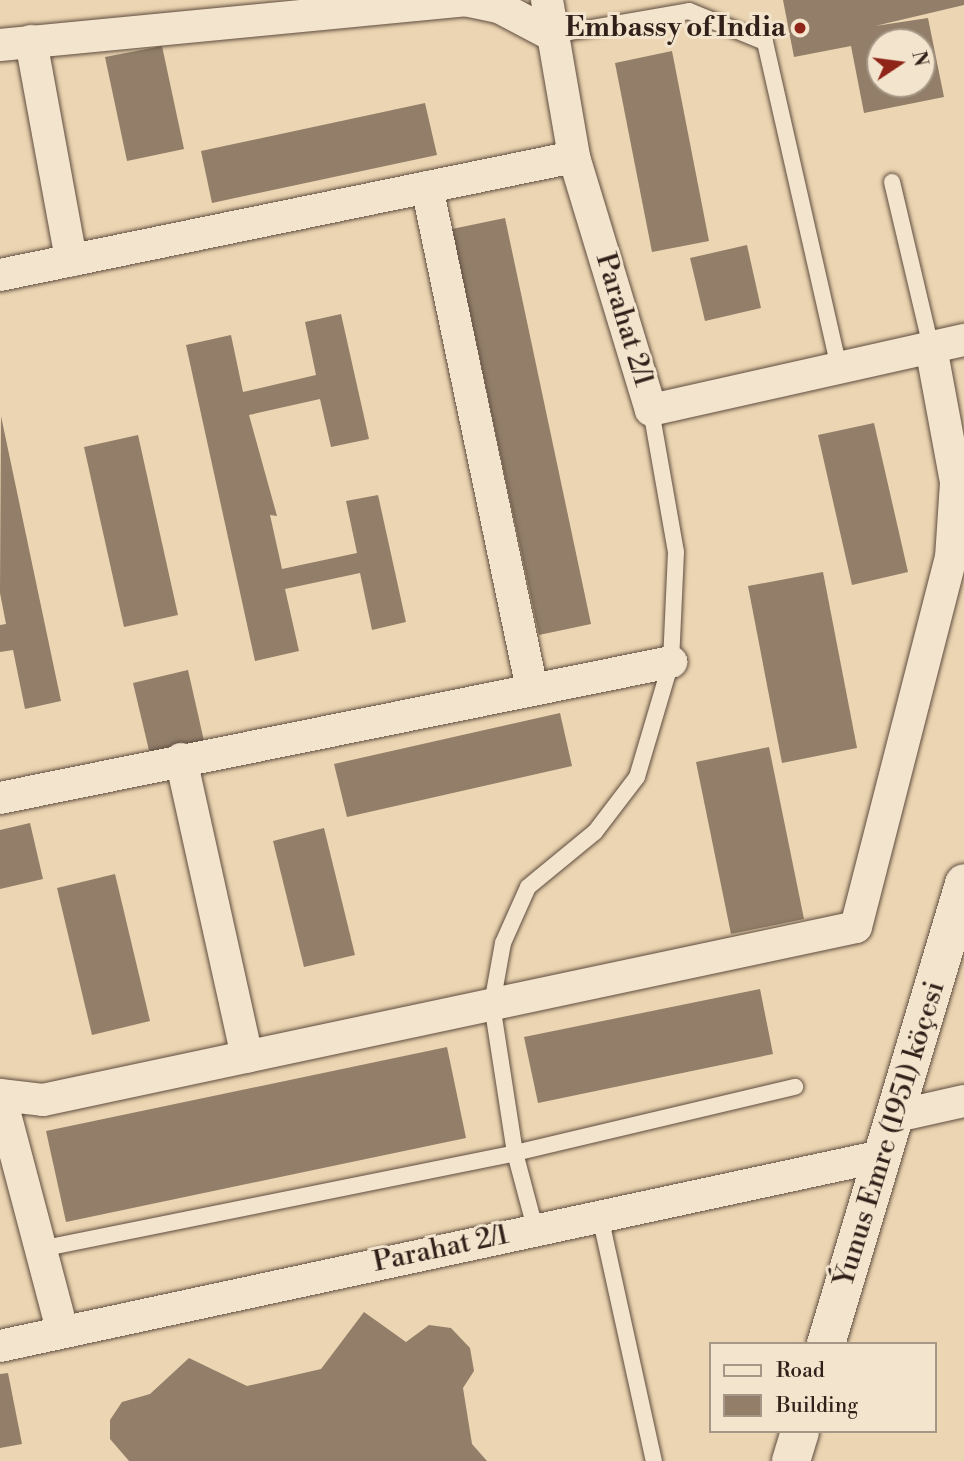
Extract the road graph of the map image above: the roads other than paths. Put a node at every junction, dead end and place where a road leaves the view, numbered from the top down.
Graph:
1 (547, 0) edge
2 (552, 35) junction
3 (31, 41) junction
4 (0, 45) edge
5 (573, 158) junction
6 (892, 182) dead end
7 (427, 187) junction
8 (71, 260) junction
9 (0, 275) edge
10 (964, 340) edge
11 (931, 347) junction
12 (839, 368) junction
13 (651, 410) junction
14 (671, 662) junction
15 (532, 689) junction
16 (181, 759) junction
17 (0, 797) edge
18 (964, 883) edge
19 (492, 1004) junction
20 (247, 1057) junction
21 (795, 1087) dead end
22 (0, 1095) edge
23 (964, 1101) edge
24 (897, 1116) junction
25 (515, 1153) junction
26 (883, 1156) junction
27 (600, 1216) junction
28 (535, 1228) junction
29 (45, 1248) junction
30 (62, 1330) junction
31 (827, 1342) edge
32 (0, 1346) edge
33 (799, 1433) edge
34 (654, 1461) edge
35 (791, 1461) edge

1 - 2 street, Parahat 2/1
2 - 3 street
2 - 5 street, Parahat 2/1
2 - 12 lane
3 - 4 street
3 - 8 street
5 - 7 street
5 - 13 street, Parahat 2/1
6 - 11 lane
7 - 8 street
7 - 15 street
8 - 9 street
10 - 11 street, Parahat 2/1
11 - 12 street, Parahat 2/1
11 - 19 street
12 - 13 street, Parahat 2/1
13 - 14 lane
14 - 15 street
14 - 19 lane
15 - 16 street
16 - 17 street
16 - 20 street
18 - 24 street, Ýunus Emre (1951) köçesi
19 - 20 street
19 - 25 lane
20 - 22 street
21 - 25 lane
22 - 29 street
23 - 24 street
24 - 26 street, Ýunus Emre (1951) köçesi
25 - 28 lane
25 - 29 lane
26 - 27 street, Parahat 2/1
26 - 31 street, Ýunus Emre (1951) köçesi
27 - 28 street, Parahat 2/1
27 - 34 lane
28 - 30 street, Parahat 2/1
29 - 30 street
30 - 32 street, Parahat 2/1
33 - 35 street

